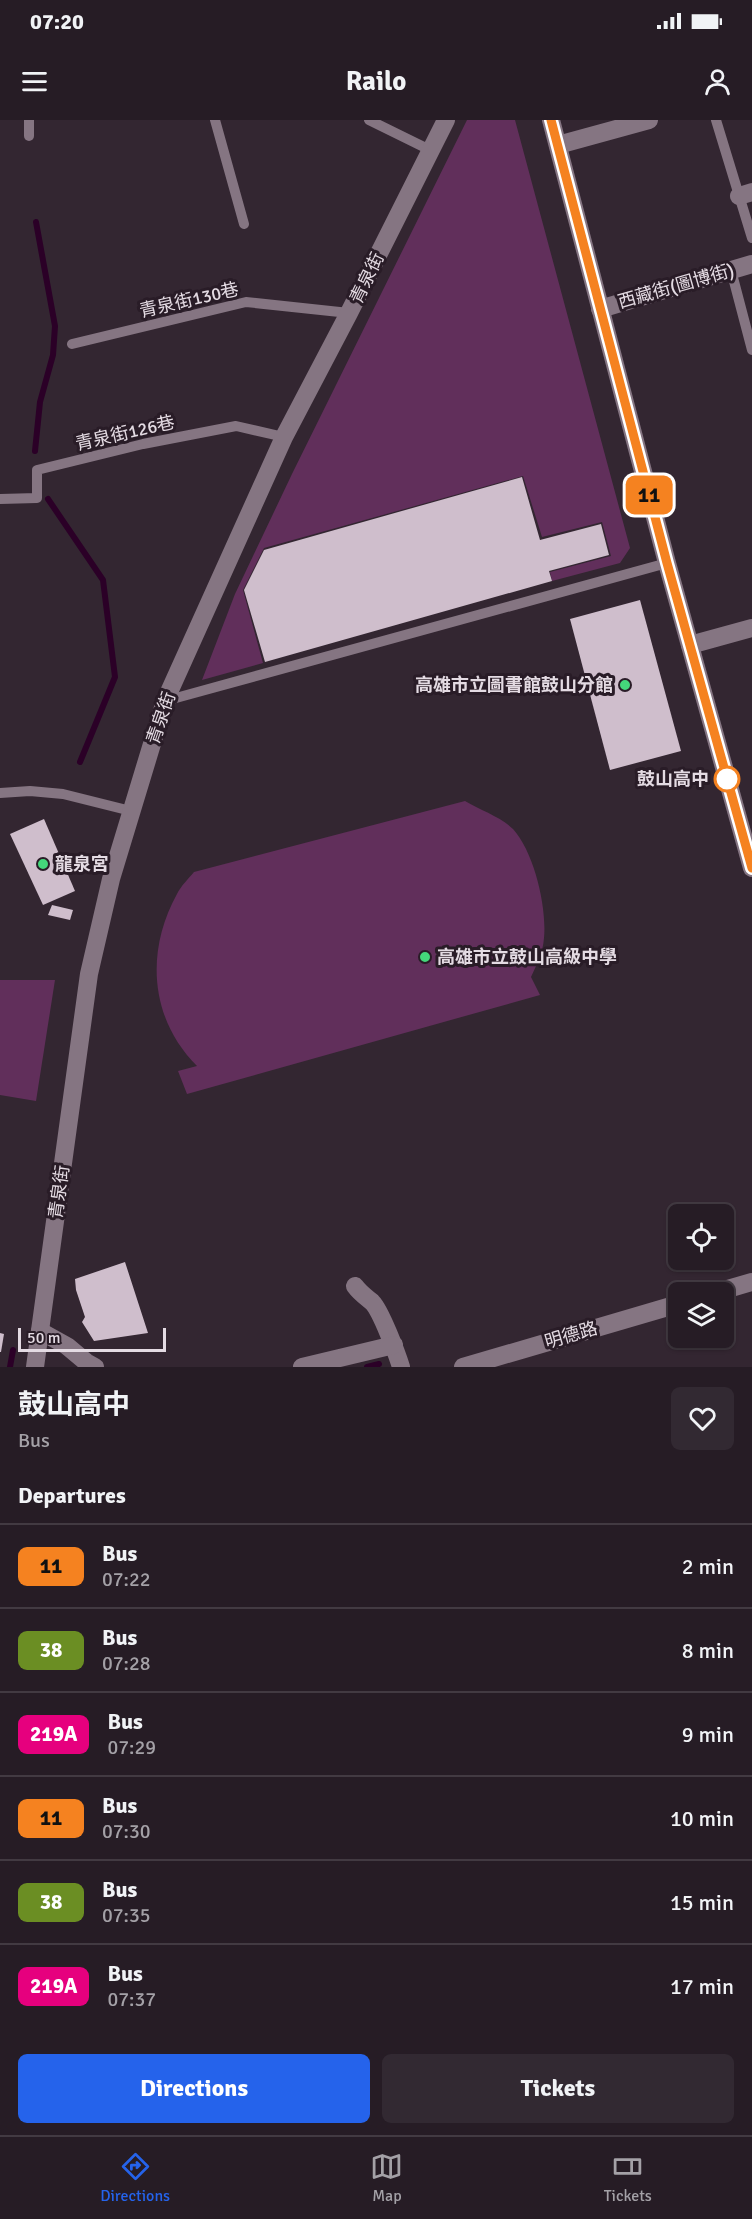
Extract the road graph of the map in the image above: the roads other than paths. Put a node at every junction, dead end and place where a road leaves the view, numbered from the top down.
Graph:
1 (29, 120) edge
2 (215, 120) edge
3 (446, 120) edge
4 (551, 120) edge
5 (649, 120) edge
6 (716, 120) edge
7 (375, 122) edge
8 (29, 136) dead end
9 (558, 145) junction
10 (430, 150) junction
11 (746, 194) edge
12 (244, 224) dead end
13 (752, 238) edge
14 (752, 264) edge
15 (730, 270) junction
16 (600, 309) junction
17 (350, 313) junction
18 (72, 344) dead end
19 (752, 347) edge
20 (284, 437) junction
21 (0, 499) edge
22 (667, 563) junction
23 (752, 628) edge
24 (690, 645) junction
25 (165, 701) junction
26 (0, 794) edge
27 (131, 811) junction
28 (752, 867) edge
29 (752, 1282) edge
30 (355, 1286) dead end
31 (734, 1287) edge
32 (668, 1307) edge
33 (40, 1331) junction
34 (394, 1345) junction
35 (34, 1367) edge
36 (95, 1367) edge
37 (302, 1367) edge
38 (401, 1367) edge
39 (464, 1367) edge

1 - 8 lane
2 - 12 lane
3 - 10 street, 青泉街
4 - 9 street
5 - 9 street
6 - 11 lane
7 - 10 lane
9 - 16 street
10 - 17 street, 青泉街
11 - 13 lane
14 - 15 street, 西藏街(圖博街)
15 - 16 street, 西藏街(圖博街)
15 - 19 lane
16 - 22 street
17 - 18 lane, 青泉街130巷
17 - 20 street, 青泉街
20 - 21 lane, 青泉街126巷
20 - 25 street, 青泉街
22 - 24 street
22 - 25 lane
23 - 24 street
24 - 28 street
25 - 27 street, 青泉街
26 - 27 lane
27 - 33 street, 青泉街
29 - 31 street
30 - 34 street
32 - 39 street, 明德路
33 - 35 street, 青泉街
33 - 36 street
34 - 37 street
34 - 38 street

